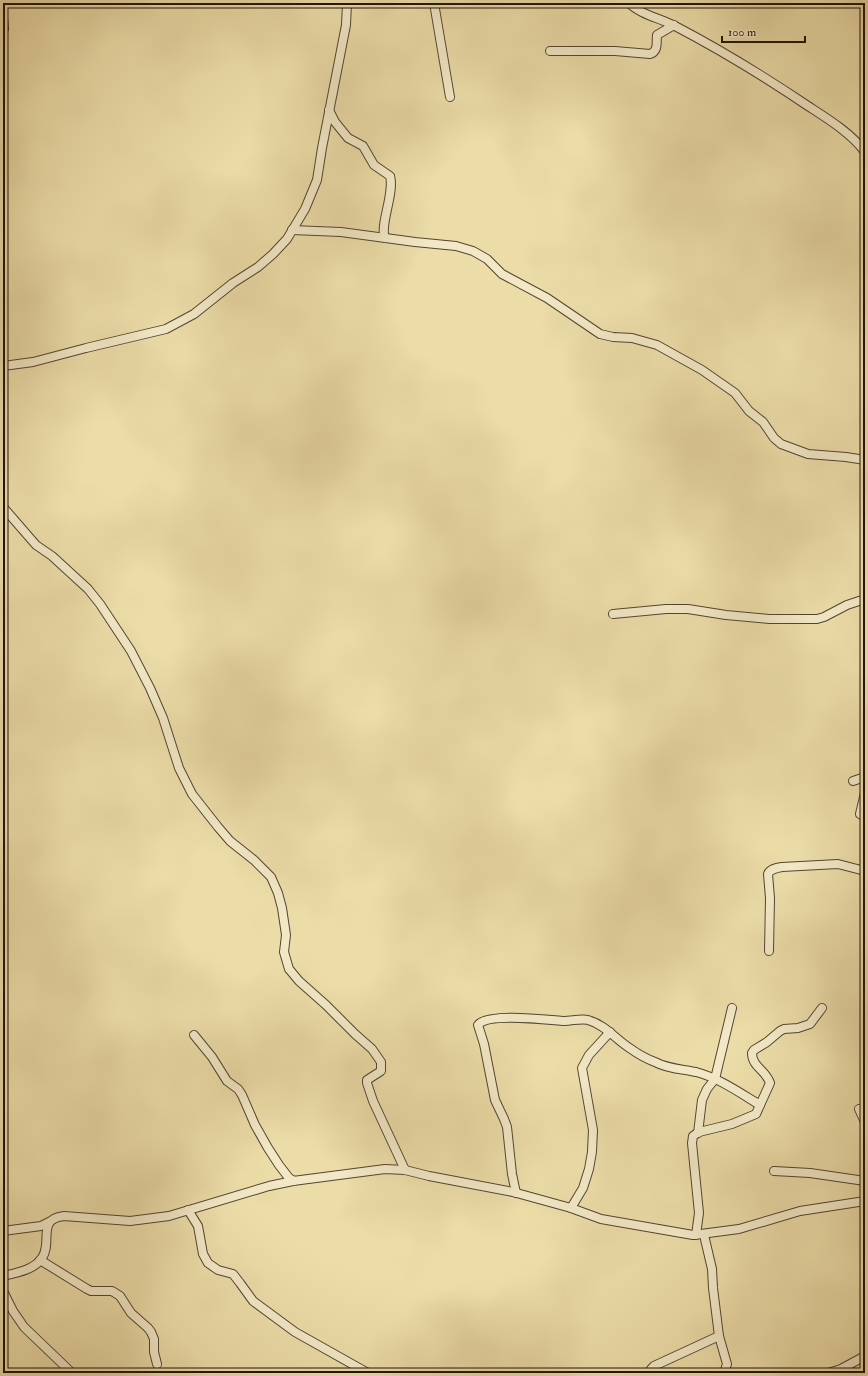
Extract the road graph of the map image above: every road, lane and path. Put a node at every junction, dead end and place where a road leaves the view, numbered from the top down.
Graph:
1 (346, 3) edge
2 (434, 3) edge
3 (629, 3) edge
4 (3, 18) edge
5 (674, 25) junction
6 (4, 29) edge
7 (550, 51) dead end
8 (450, 97) dead end
9 (329, 110) junction
10 (865, 152) edge
11 (292, 230) junction
12 (385, 238) junction
13 (3, 366) edge
14 (865, 460) edge
15 (3, 507) edge
16 (865, 598) edge
17 (613, 614) dead end
18 (865, 777) edge
19 (853, 781) dead end
20 (865, 793) edge
21 (865, 817) edge
22 (865, 872) edge
23 (769, 952) dead end
24 (732, 1008) dead end
25 (822, 1008) dead end
26 (610, 1032) junction
27 (194, 1035) dead end
28 (715, 1079) junction
29 (760, 1105) junction
30 (859, 1109) dead end
31 (865, 1122) edge
32 (698, 1133) junction
33 (406, 1170) junction
34 (774, 1171) dead end
35 (294, 1181) junction
36 (865, 1181) edge
37 (516, 1193) junction
38 (865, 1201) edge
39 (571, 1208) junction
40 (188, 1210) junction
41 (49, 1222) junction
42 (3, 1231) edge
43 (700, 1235) junction
44 (40, 1260) junction
45 (3, 1276) edge
46 (3, 1291) edge
47 (719, 1336) junction
48 (865, 1356) edge
49 (157, 1364) dead end
50 (72, 1373) edge
51 (368, 1373) edge
52 (651, 1373) edge
53 (724, 1373) edge
54 (828, 1373) edge

1 - 9 street
2 - 8 street
3 - 5 street
4 - 6 street
5 - 7 street
5 - 10 street
9 - 11 street
9 - 12 street
11 - 12 street
11 - 13 street
12 - 14 street
15 - 33 street
16 - 17 street
18 - 19 street
20 - 21 street
22 - 23 street
24 - 28 street
25 - 29 street
26 - 28 street
26 - 37 street
26 - 39 street
27 - 35 street
28 - 29 street
28 - 32 street
29 - 32 street
30 - 31 street
32 - 43 street
33 - 35 street
33 - 37 street
34 - 36 street
35 - 40 street
37 - 39 street
38 - 43 street
39 - 43 street
40 - 41 street
40 - 51 street
41 - 42 street
41 - 44 street
43 - 47 street
44 - 45 street
44 - 49 street
46 - 50 street
47 - 52 street
47 - 53 street
48 - 54 street

